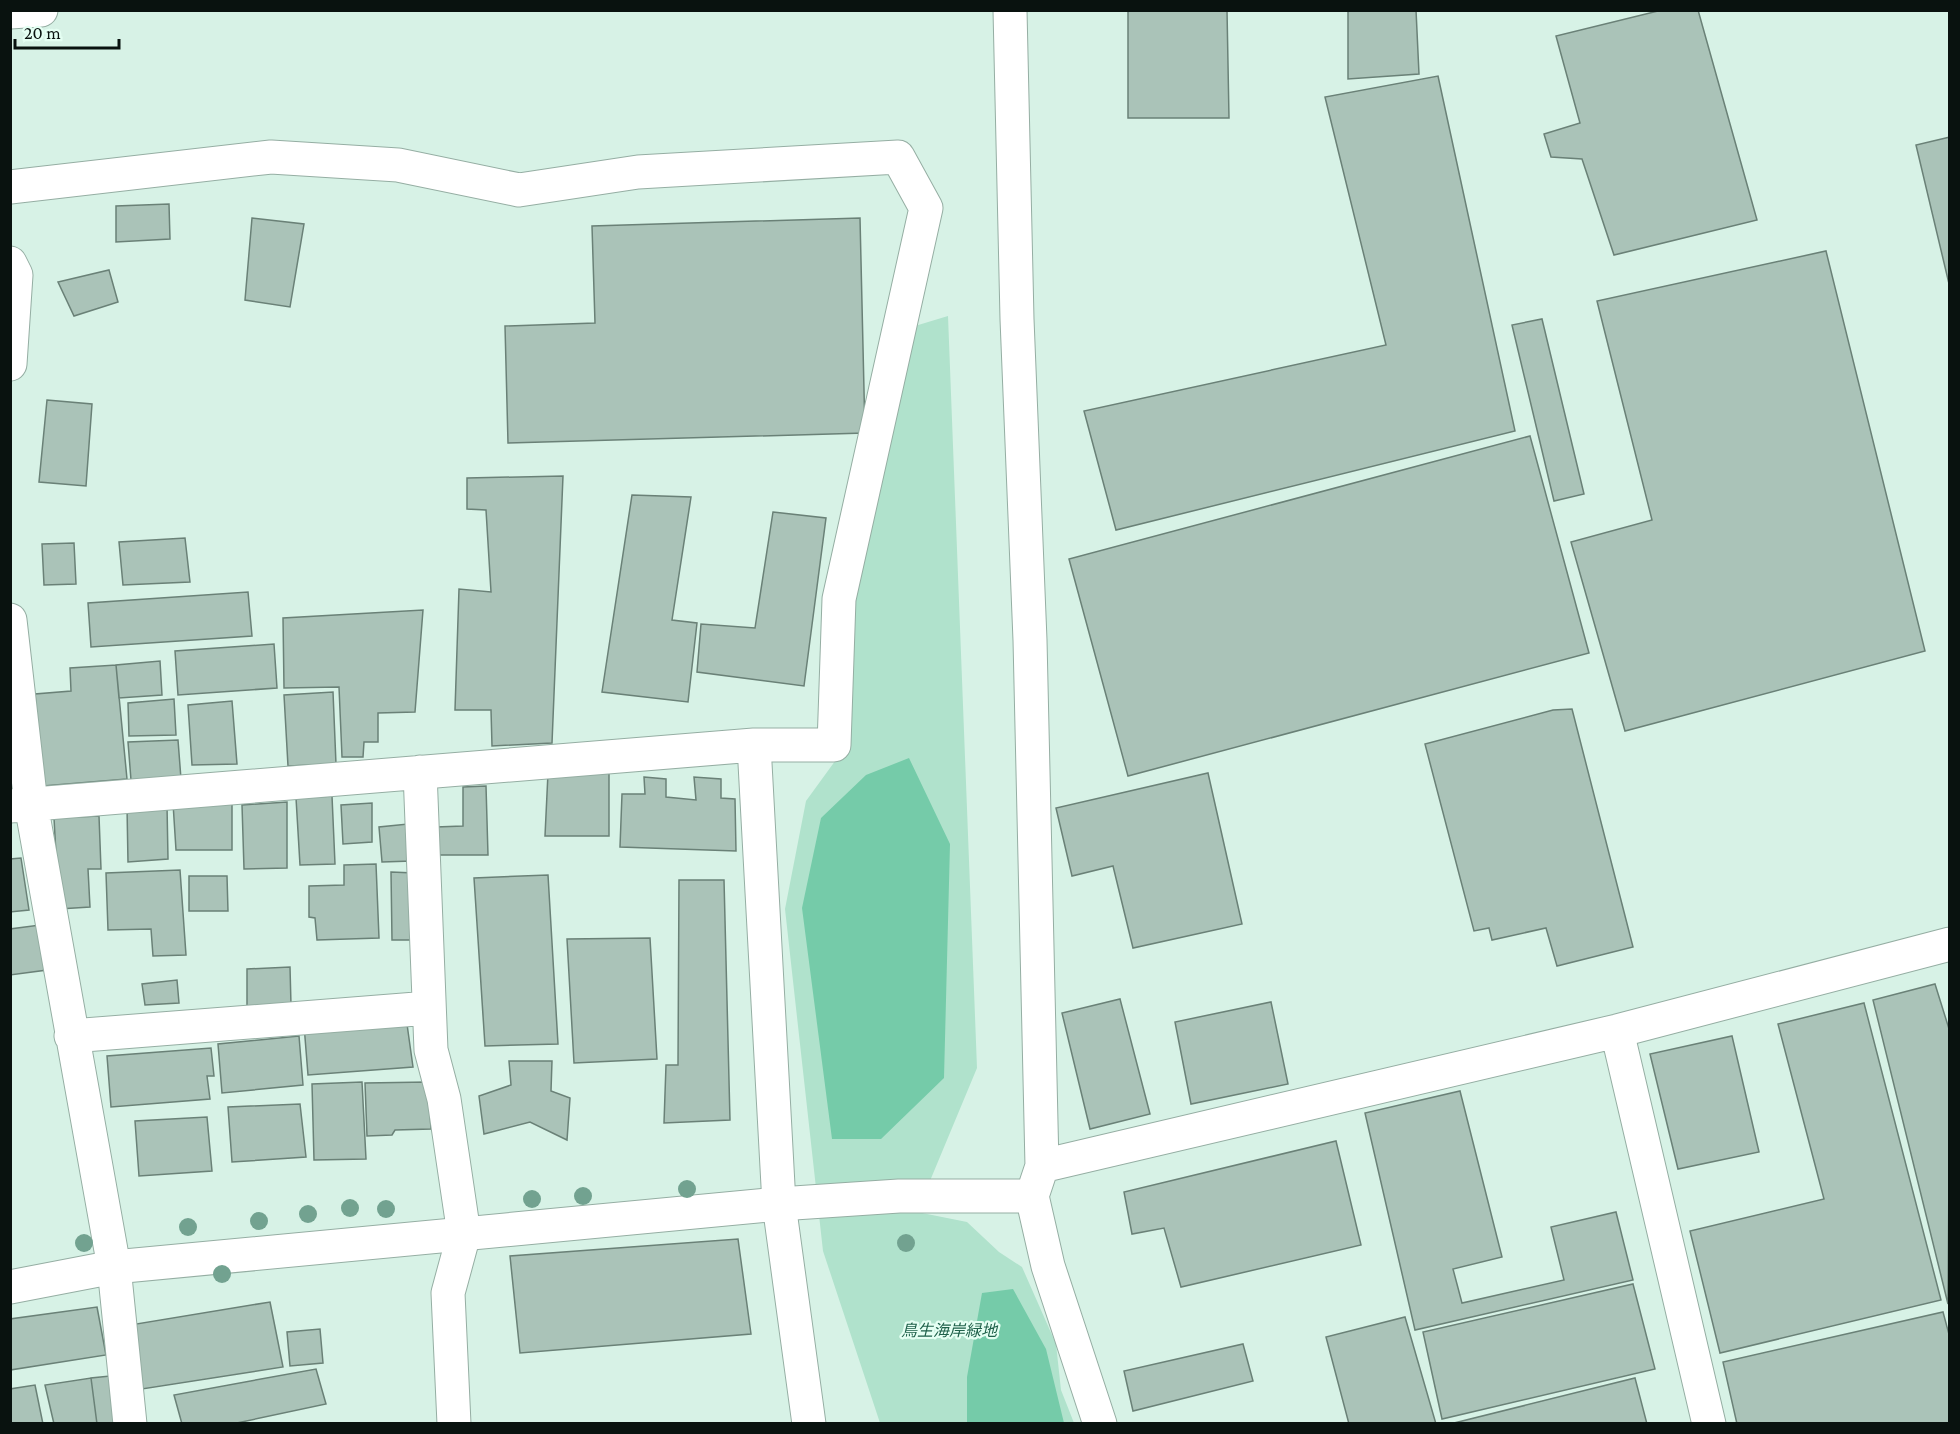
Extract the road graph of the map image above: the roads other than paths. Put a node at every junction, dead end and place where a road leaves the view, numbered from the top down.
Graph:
1 (41, 10) edge
2 (1010, 10) edge
3 (10, 12) edge
4 (10, 187) edge
5 (10, 263) edge
6 (10, 364) edge
7 (10, 620) edge
8 (754, 745) junction
9 (420, 772) junction
10 (21, 805) edge
11 (1950, 944) edge
12 (429, 1008) junction
13 (1617, 1031) junction
14 (71, 1036) junction
15 (1037, 1181) junction
16 (779, 1204) junction
17 (464, 1234) junction
18 (114, 1267) junction
19 (10, 1287) edge
20 (130, 1424) edge
21 (454, 1424) edge
22 (809, 1424) edge
23 (1100, 1424) edge
24 (1709, 1424) edge

1 - 3 street
2 - 15 street
4 - 8 street
5 - 6 street
7 - 10 street
8 - 9 street
8 - 16 street
9 - 10 street
9 - 12 street
10 - 14 street
11 - 13 street
12 - 14 street
12 - 17 street
13 - 15 street
13 - 24 street
14 - 18 street
15 - 16 street
15 - 23 street
16 - 17 street
16 - 22 street
17 - 18 street
17 - 21 street
18 - 19 street
18 - 20 street

